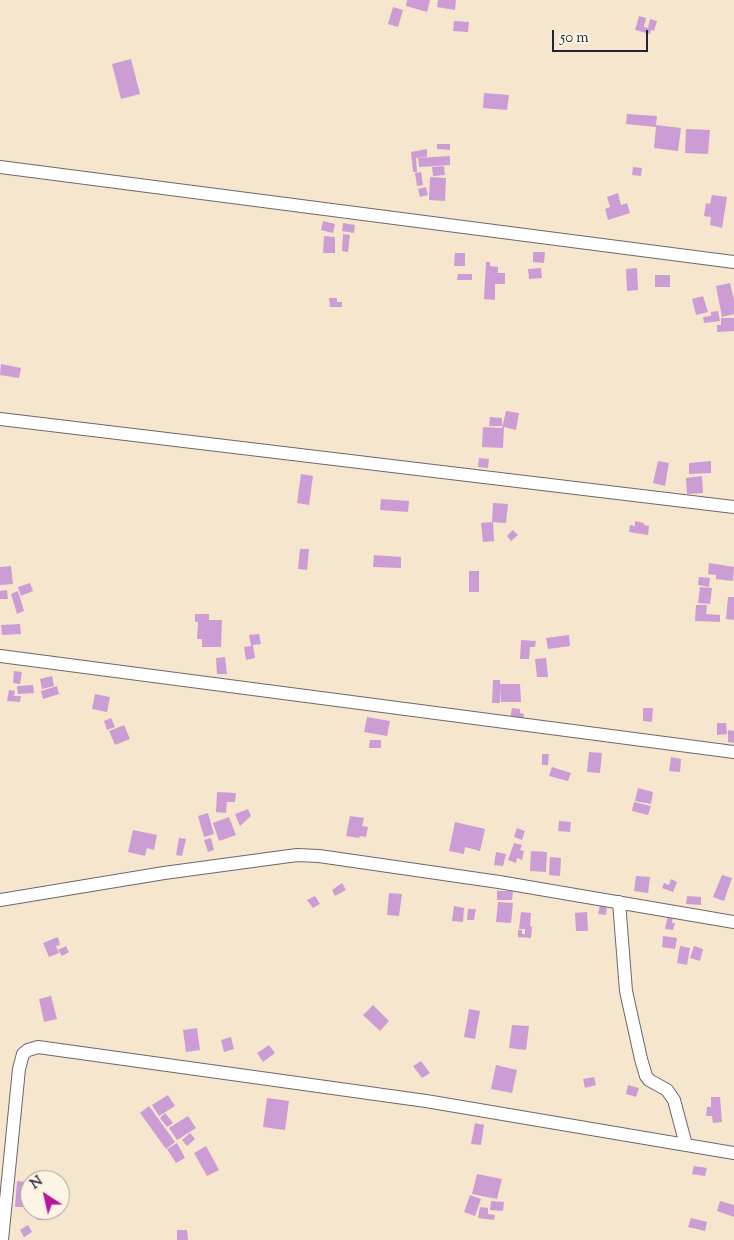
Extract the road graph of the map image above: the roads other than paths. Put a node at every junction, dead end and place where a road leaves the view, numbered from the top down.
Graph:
1 (0, 167) edge
2 (734, 262) edge
3 (0, 419) edge
4 (734, 507) edge
5 (0, 656) edge
6 (734, 752) edge
7 (0, 900) edge
8 (619, 902) junction
9 (734, 922) edge
10 (686, 1146) junction
11 (734, 1153) edge
12 (2, 1240) edge

1 - 2 street
3 - 4 street
5 - 6 street
7 - 8 street
8 - 9 street
8 - 10 street
10 - 11 street
10 - 12 street

